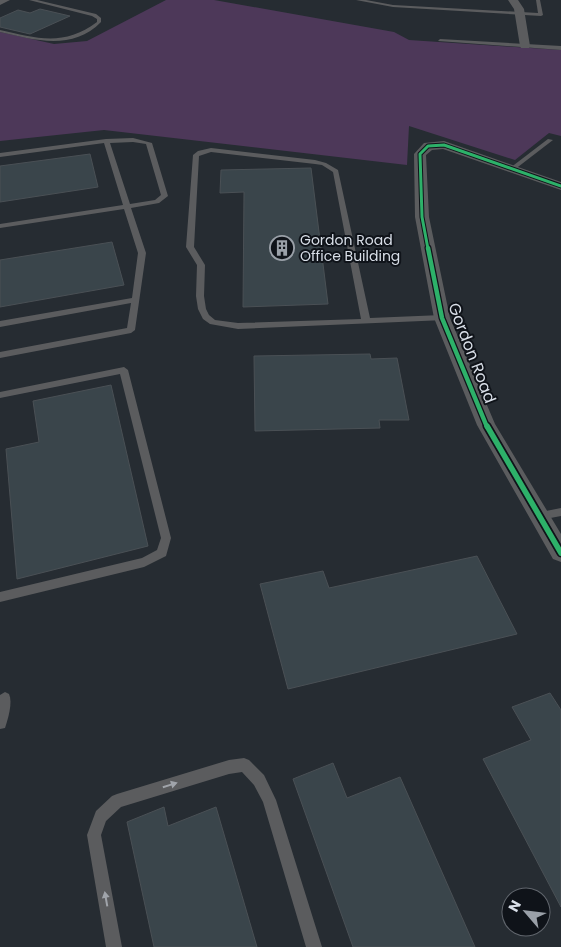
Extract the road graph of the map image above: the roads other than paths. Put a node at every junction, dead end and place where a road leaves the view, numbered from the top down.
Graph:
1 (5, 0) edge
2 (31, 0) edge
3 (358, 0) edge
4 (507, 0) edge
5 (513, 0) edge
6 (538, 0) edge
7 (0, 2) edge
8 (520, 14) junction
9 (507, 17) junction
10 (0, 30) edge
11 (440, 40) dead end
12 (525, 46) junction
13 (561, 48) edge
14 (550, 140) dead end
15 (106, 141) junction
16 (0, 155) edge
17 (512, 169) junction
18 (561, 186) edge
19 (127, 206) junction
20 (0, 226) edge
21 (135, 300) junction
22 (442, 318) junction
23 (366, 321) junction
24 (0, 324) edge
25 (0, 354) edge
26 (0, 395) edge
27 (561, 512) edge
28 (540, 516) junction
29 (561, 553) edge
30 (0, 598) edge
31 (5, 698) dead end
32 (0, 723) edge
33 (114, 947) edge
34 (314, 947) edge

1 - 7 street
2 - 10 lane
3 - 9 lane
4 - 9 street
5 - 8 street
6 - 8 lane
8 - 9 lane
8 - 12 street
11 - 12 lane
12 - 13 lane
14 - 17 lane
15 - 16 lane
15 - 19 lane
15 - 19 lane
17 - 18 street
17 - 22 street, Gordon Road
19 - 20 lane
19 - 21 lane
21 - 24 lane
21 - 25 lane
22 - 23 lane
22 - 28 street, Gordon Road
23 - 23 lane
26 - 30 lane
27 - 28 lane
28 - 29 street, Gordon Road
31 - 32 lane
33 -> 34 lane

